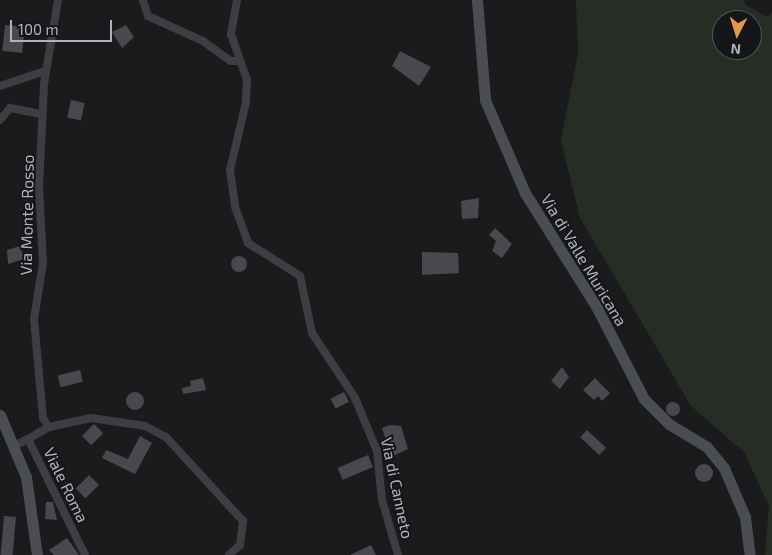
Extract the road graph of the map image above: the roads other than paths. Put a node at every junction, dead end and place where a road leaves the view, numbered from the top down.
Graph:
1 (58, 0) edge
2 (143, 0) edge
3 (237, 0) edge
4 (476, 0) edge
5 (239, 61) junction
6 (45, 71) junction
7 (0, 86) edge
8 (42, 114) junction
9 (0, 120) edge
10 (0, 415) edge
11 (49, 427) junction
12 (28, 439) junction
13 (16, 445) junction
14 (37, 555) edge
15 (85, 555) edge
16 (229, 555) edge
17 (398, 555) edge
18 (750, 555) edge

1 - 6 street, Via Monte Rosso
2 - 5 street
3 - 5 street, Via di Canneto
4 - 18 street, Via di Valle Muricana
5 - 17 street, Via di Canneto
6 - 7 street
6 - 8 street, Via Monte Rosso
8 - 9 street
8 - 11 street, Via Monte Rosso
10 - 13 street
11 - 12 street
11 - 16 street
12 - 13 street, Viale Roma
12 - 15 street, Viale Roma
13 - 14 street

